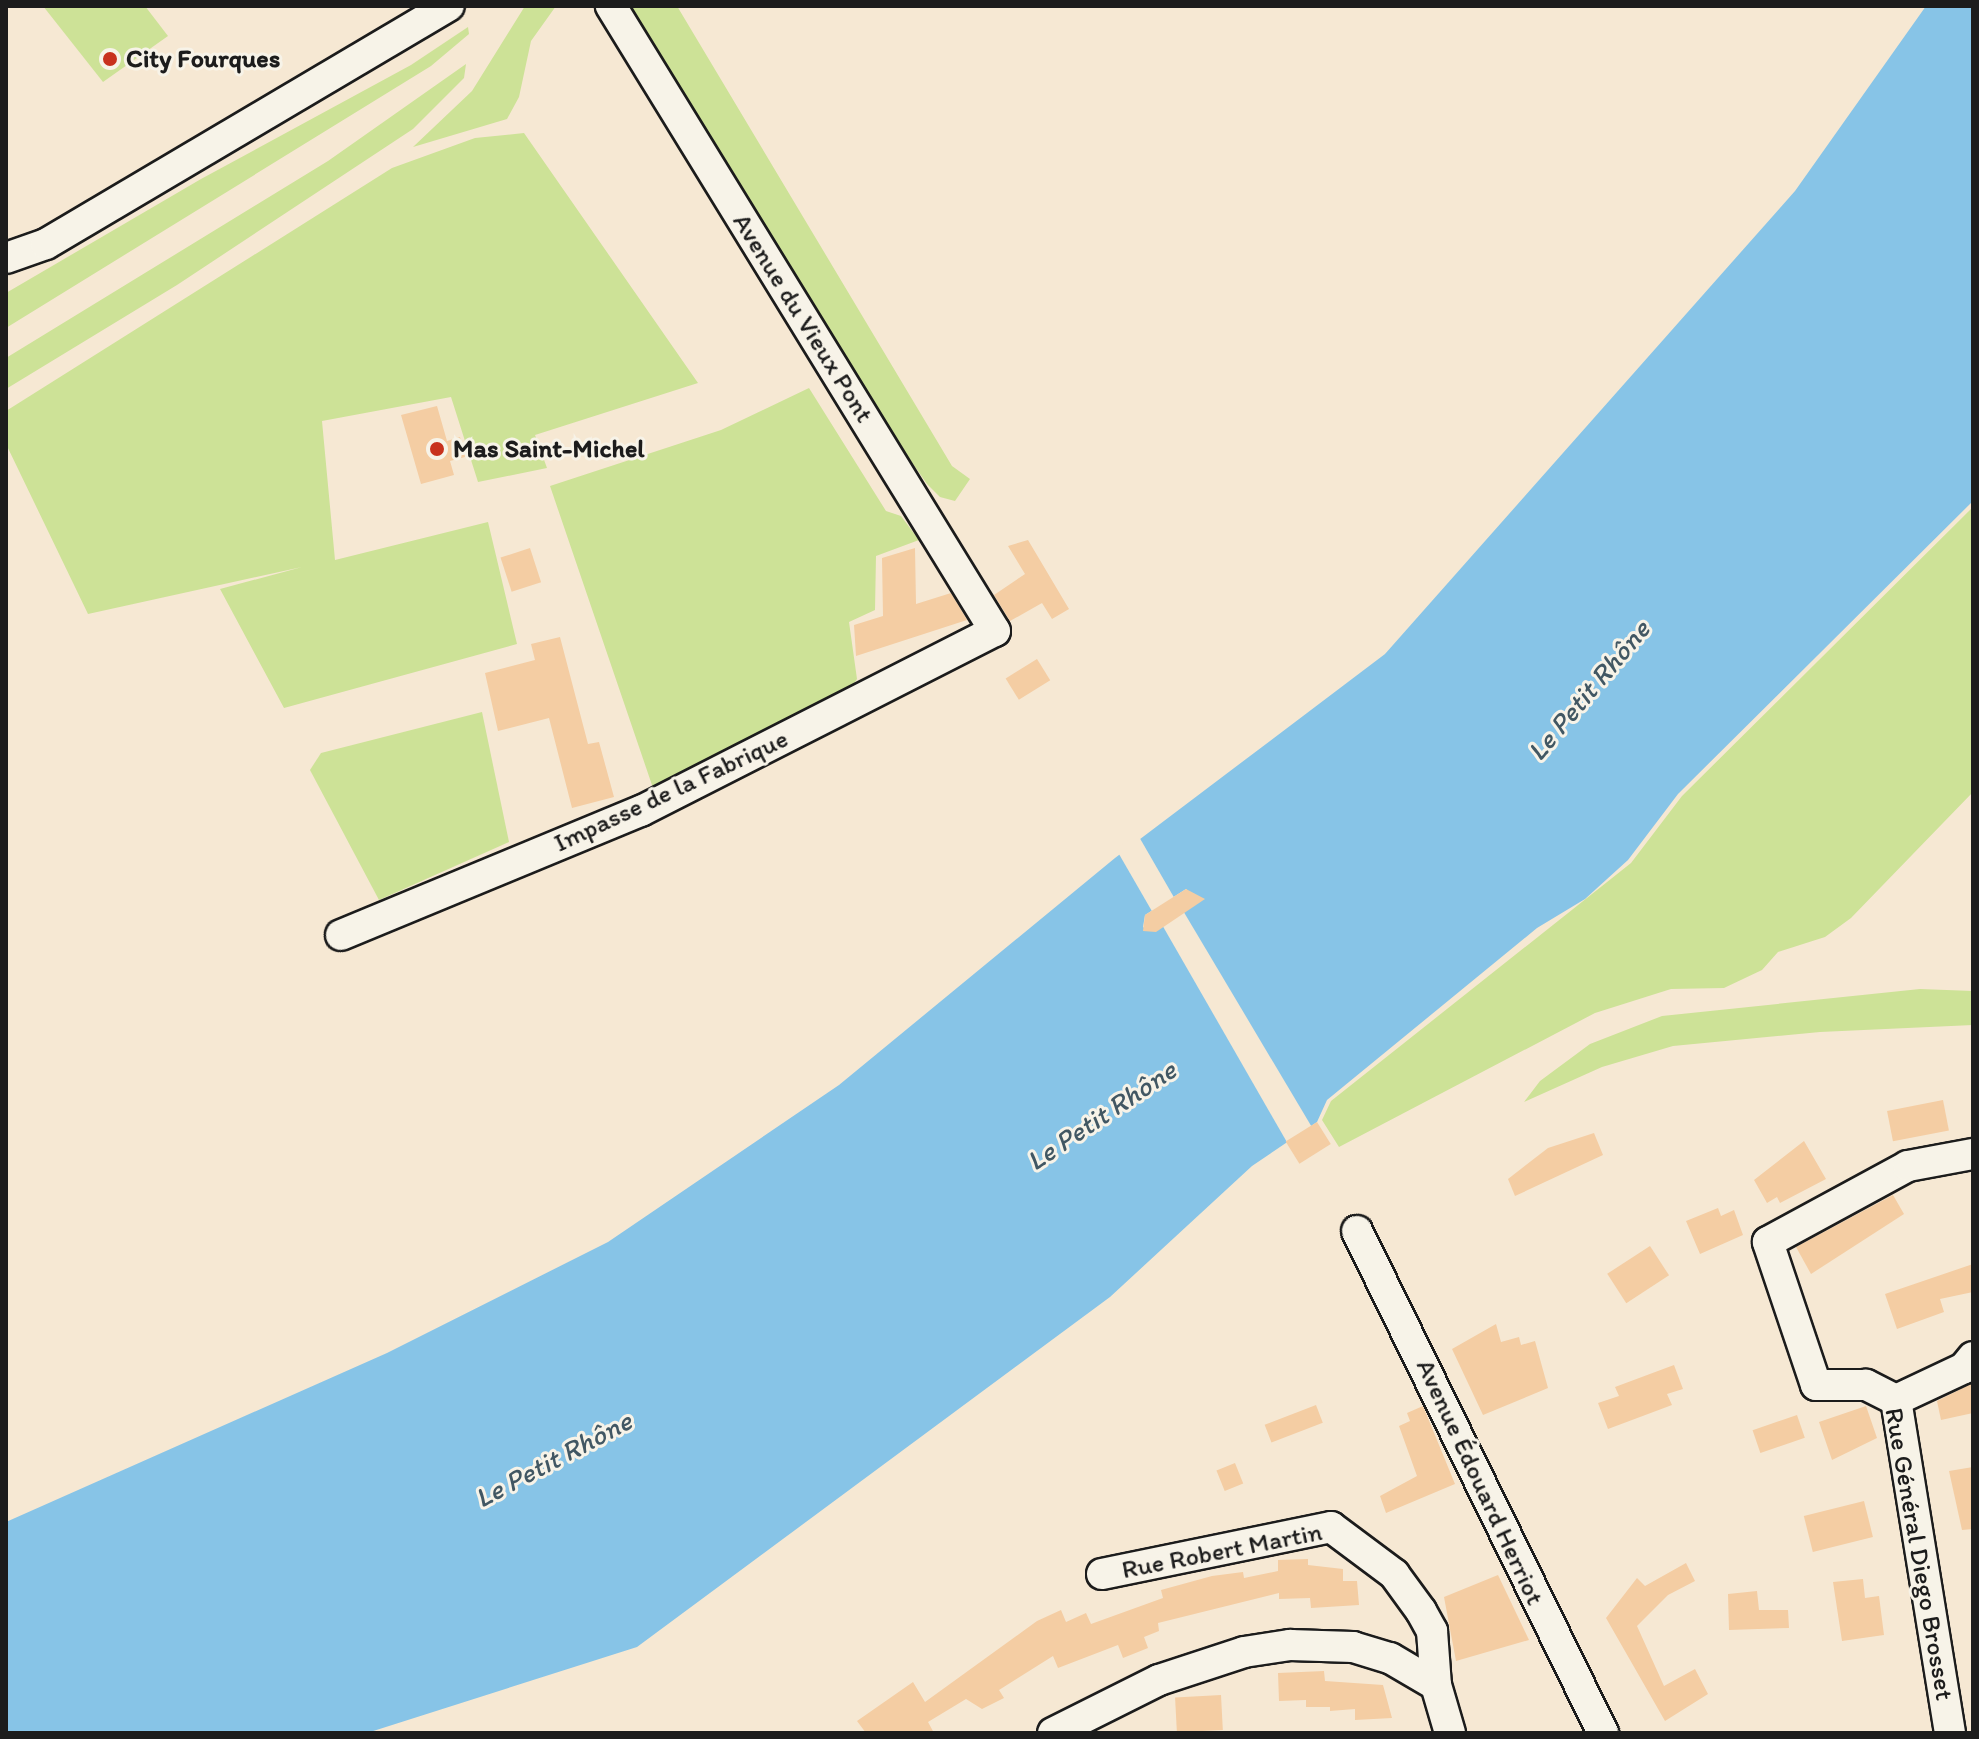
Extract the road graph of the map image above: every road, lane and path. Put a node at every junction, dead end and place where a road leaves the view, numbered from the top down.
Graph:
1 (449, 6) edge
2 (611, 6) edge
3 (6, 258) edge
4 (995, 631) joint
5 (341, 935) dead end
6 (1973, 1154) edge
7 (1357, 1231) dead end
8 (1973, 1357) edge
9 (1896, 1400) junction
10 (1102, 1574) dead end
11 (1436, 1685) junction
12 (1066, 1729) edge
13 (1450, 1733) edge
14 (1603, 1733) edge
15 (1950, 1733) edge

1 - 3 street
2 - 4 street, Avenue du Vieux Pont
4 - 5 street, Impasse de la Fabrique
6 - 9 street, Rue Général Diego Brosset
7 - 14 street, Avenue Édouard Herriot
8 - 9 street
9 - 15 street, Rue Général Diego Brosset
10 - 11 street, Rue Robert Martin
11 - 12 street
11 - 13 street, Rue Robert Martin

